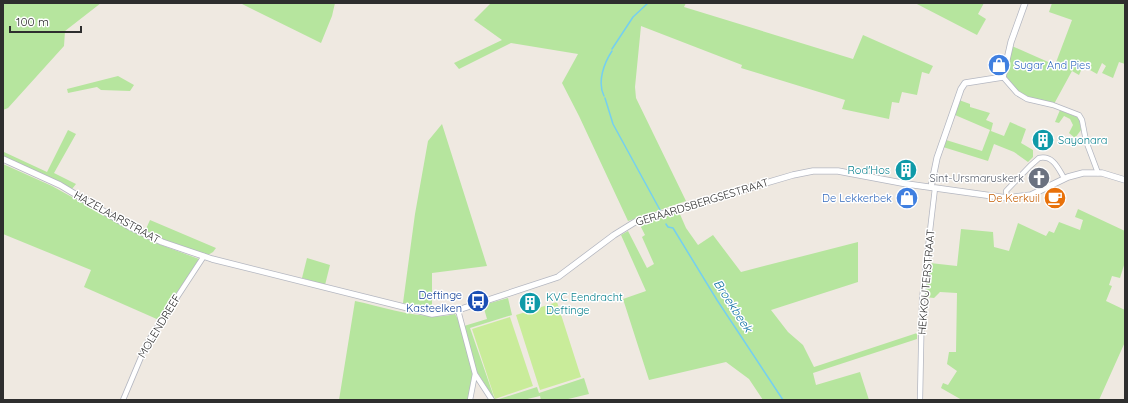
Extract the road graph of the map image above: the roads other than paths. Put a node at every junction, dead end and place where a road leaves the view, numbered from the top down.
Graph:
1 (1025, 3) edge
2 (1003, 78) junction
3 (3, 159) edge
4 (1098, 173) junction
5 (1064, 178) junction
6 (1125, 180) edge
7 (933, 188) junction
8 (1006, 198) junction
9 (204, 256) junction
10 (305, 282) joint
11 (458, 310) junction
12 (475, 374) junction
13 (123, 400) edge
14 (470, 400) edge
15 (492, 400) edge
16 (920, 400) edge

1 - 2 street
2 - 4 street
2 - 7 street
3 - 9 street, HAZELAARSTRAAT
4 - 5 street, GERAARDSBERGSESTRAAT
4 - 6 street, GERAARDSBERGSESTRAAT
5 - 8 street, GERAARDSBERGSESTRAAT
5 - 8 street
7 - 8 street, GERAARDSBERGSESTRAAT
7 - 11 street, GERAARDSBERGSESTRAAT
7 - 16 street, HEKKOUTERSTRAAT
9 - 10 street, HAZELAARSTRAAT
9 - 13 street, MOLENDREEF
10 - 11 street, GERAARDSBERGSESTRAAT
11 - 12 street
12 - 14 street
12 - 15 street

